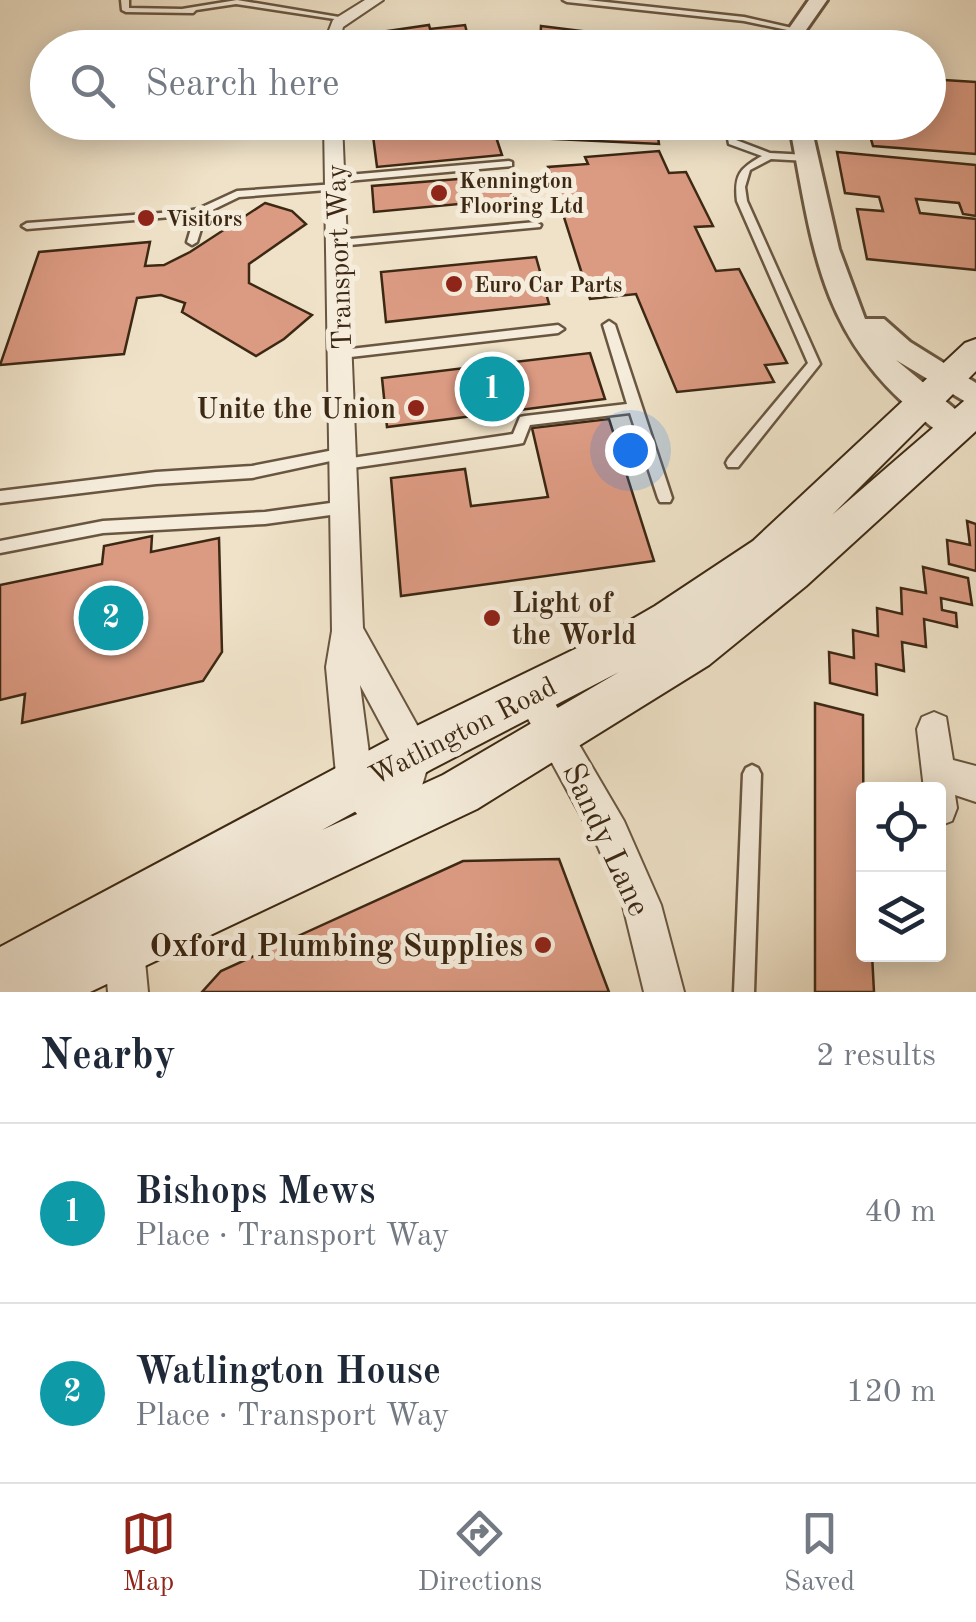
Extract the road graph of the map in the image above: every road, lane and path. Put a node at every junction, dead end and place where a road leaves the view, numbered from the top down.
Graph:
1 (125, 0) edge
2 (376, 0) edge
3 (567, 0) edge
4 (818, 0) edge
5 (341, 18) junction
6 (333, 30) edge
7 (772, 30) edge
8 (800, 30) edge
9 (334, 140) edge
10 (732, 140) edge
11 (804, 140) edge
12 (769, 156) junction
13 (808, 158) junction
14 (509, 164) dead end
15 (336, 183) junction
16 (202, 211) junction
17 (536, 225) dead end
18 (27, 226) dead end
19 (192, 242) dead end
20 (338, 244) junction
21 (609, 325) dead end
22 (558, 329) dead end
23 (976, 351) edge
24 (342, 354) junction
25 (955, 403) edge
26 (635, 408) junction
27 (344, 459) junction
28 (734, 462) dead end
29 (0, 497) edge
30 (665, 498) dead end
31 (346, 508) junction
32 (0, 547) edge
33 (348, 631) junction
34 (531, 694) junction
35 (934, 730) dead end
36 (556, 735) junction
37 (415, 752) junction
38 (752, 774) dead end
39 (937, 782) edge
40 (354, 784) junction
41 (976, 784) edge
42 (946, 790) edge
43 (394, 823) junction
44 (125, 951) edge
45 (0, 976) edge
46 (28, 992) edge
47 (664, 992) edge
48 (744, 992) edge

1 - 5 lane
2 - 5 street
3 - 7 lane
4 - 8 street
5 - 6 street
9 - 15 street, Transport Way
10 - 12 lane
11 - 13 street
12 - 13 lane
12 - 28 lane
13 - 25 street
14 - 15 lane
15 - 16 lane
15 - 20 street, Transport Way
16 - 18 lane
16 - 19 lane
17 - 20 lane
20 - 24 street, Transport Way
21 - 26 lane
22 - 24 lane
23 - 25 main road, Watlington Road
24 - 27 street, Transport Way
25 - 34 main road, Watlington Road
25 - 36 main road, Watlington Road
26 - 27 lane
26 - 30 lane
27 - 29 lane
27 - 31 street, Transport Way
31 - 32 lane
31 - 33 street, Transport Way
33 - 37 street, Transport Way
33 - 40 street, Transport Way
34 - 36 street, Sandy Lane
34 - 37 main road, Watlington Road
35 - 39 street
36 - 43 main road, Watlington Road
36 - 47 street, Sandy Lane
37 - 40 main road, Watlington Road
37 - 43 street
38 - 48 lane
40 - 43 street
40 - 44 main road, Watlington Road
41 - 42 street
43 - 44 main road, Watlington Road
44 - 45 main road, Watlington Road
44 - 46 main road, Watlington Road

